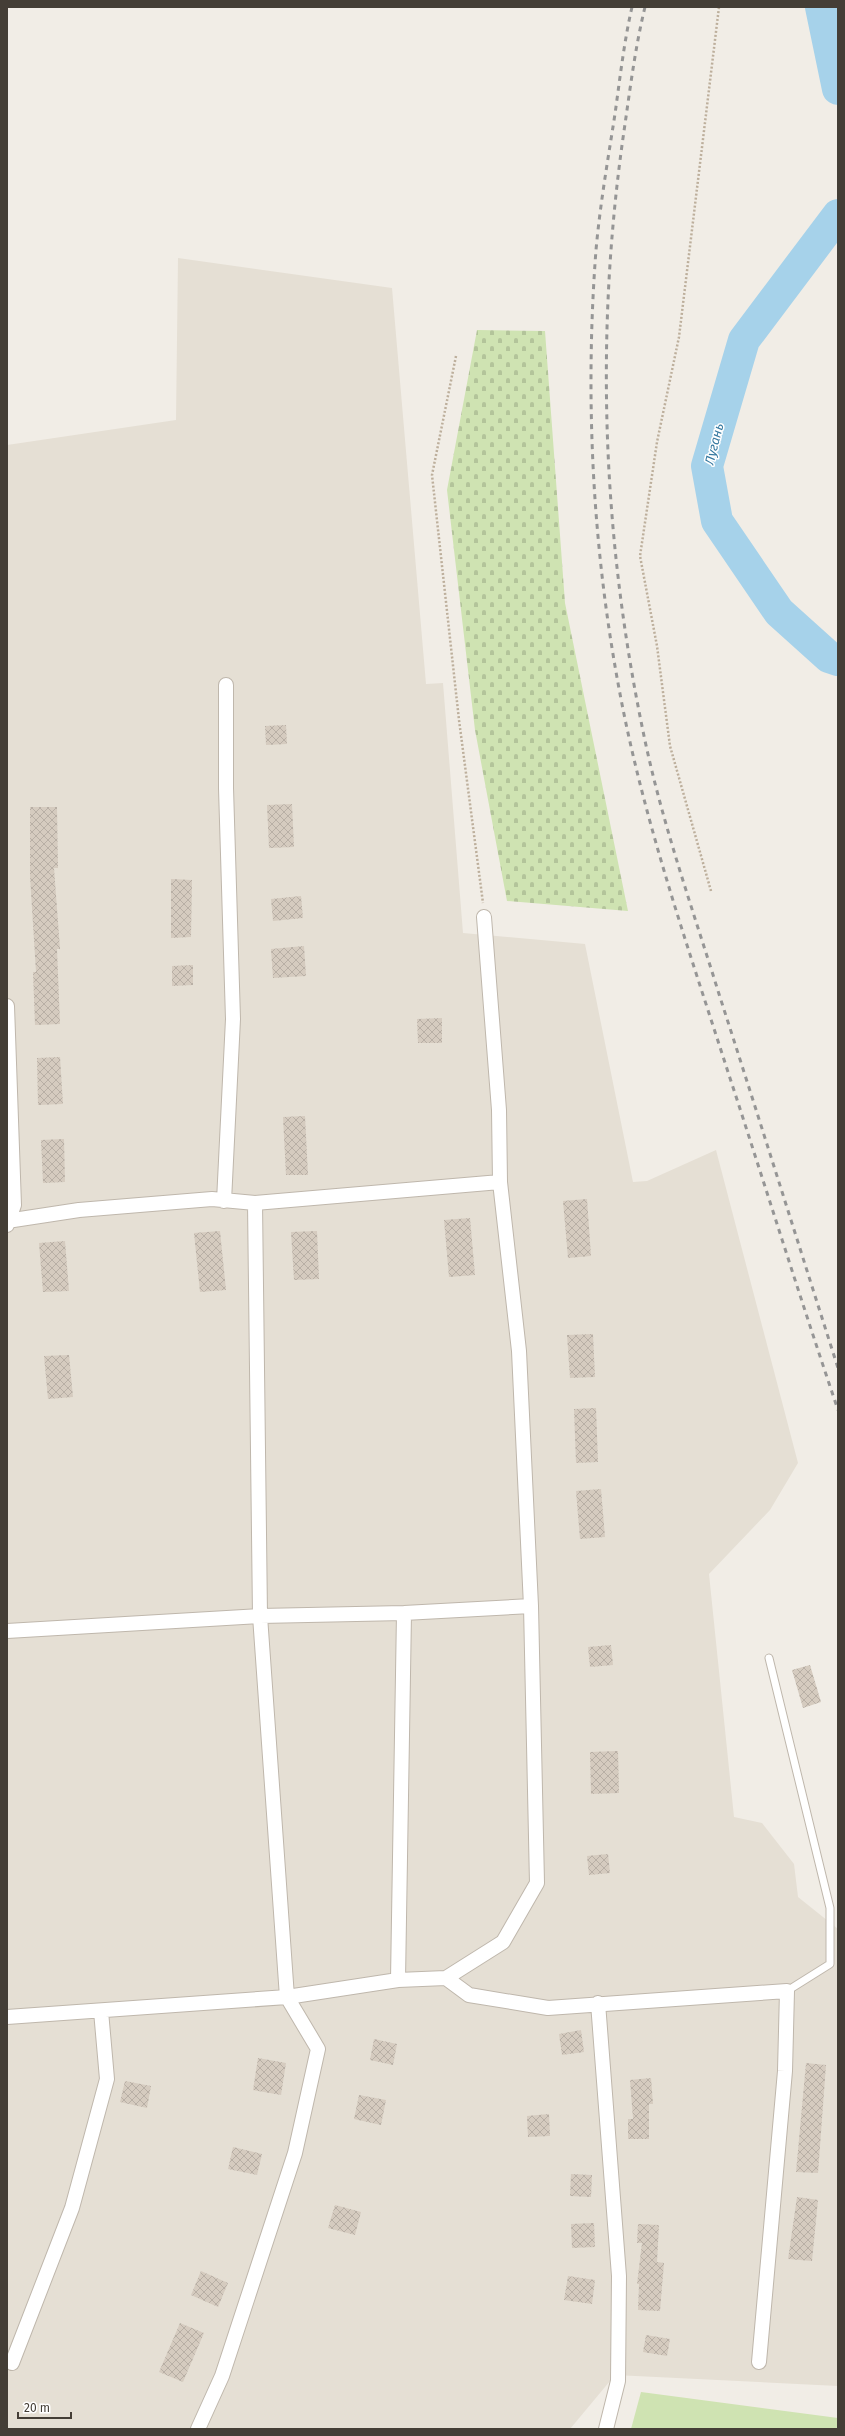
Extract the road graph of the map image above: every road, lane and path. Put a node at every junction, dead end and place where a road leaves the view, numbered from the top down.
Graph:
1 (719, 7) edge
2 (456, 356) dead end
3 (226, 685) dead end
4 (712, 891) dead end
5 (484, 917) joint
6 (7, 1006) edge
7 (500, 1182) junction
8 (224, 1201) junction
9 (255, 1203) junction
10 (7, 1222) edge
11 (532, 1606) junction
12 (404, 1613) junction
13 (260, 1616) junction
14 (7, 1631) edge
15 (769, 1658) dead end
16 (446, 1978) junction
17 (398, 1980) junction
18 (787, 1991) junction
19 (287, 1997) junction
20 (598, 2003) junction
21 (101, 2011) junction
22 (7, 2017) edge
23 (759, 2362) dead end
24 (12, 2363) dead end
25 (198, 2429) edge
26 (606, 2429) edge

1 - 4 path
2 - 5 path
3 - 8 street
5 - 7 street
6 - 10 street
7 - 9 street
7 - 11 street
8 - 9 street
8 - 10 street
9 - 13 street
11 - 12 street
11 - 16 street
12 - 13 street
12 - 17 street
13 - 14 street
13 - 19 street
15 - 18 lane
16 - 17 street
16 - 20 street
17 - 19 street
18 - 20 street
18 - 23 street
19 - 21 street
19 - 25 street
20 - 26 street
21 - 22 street
21 - 24 street

